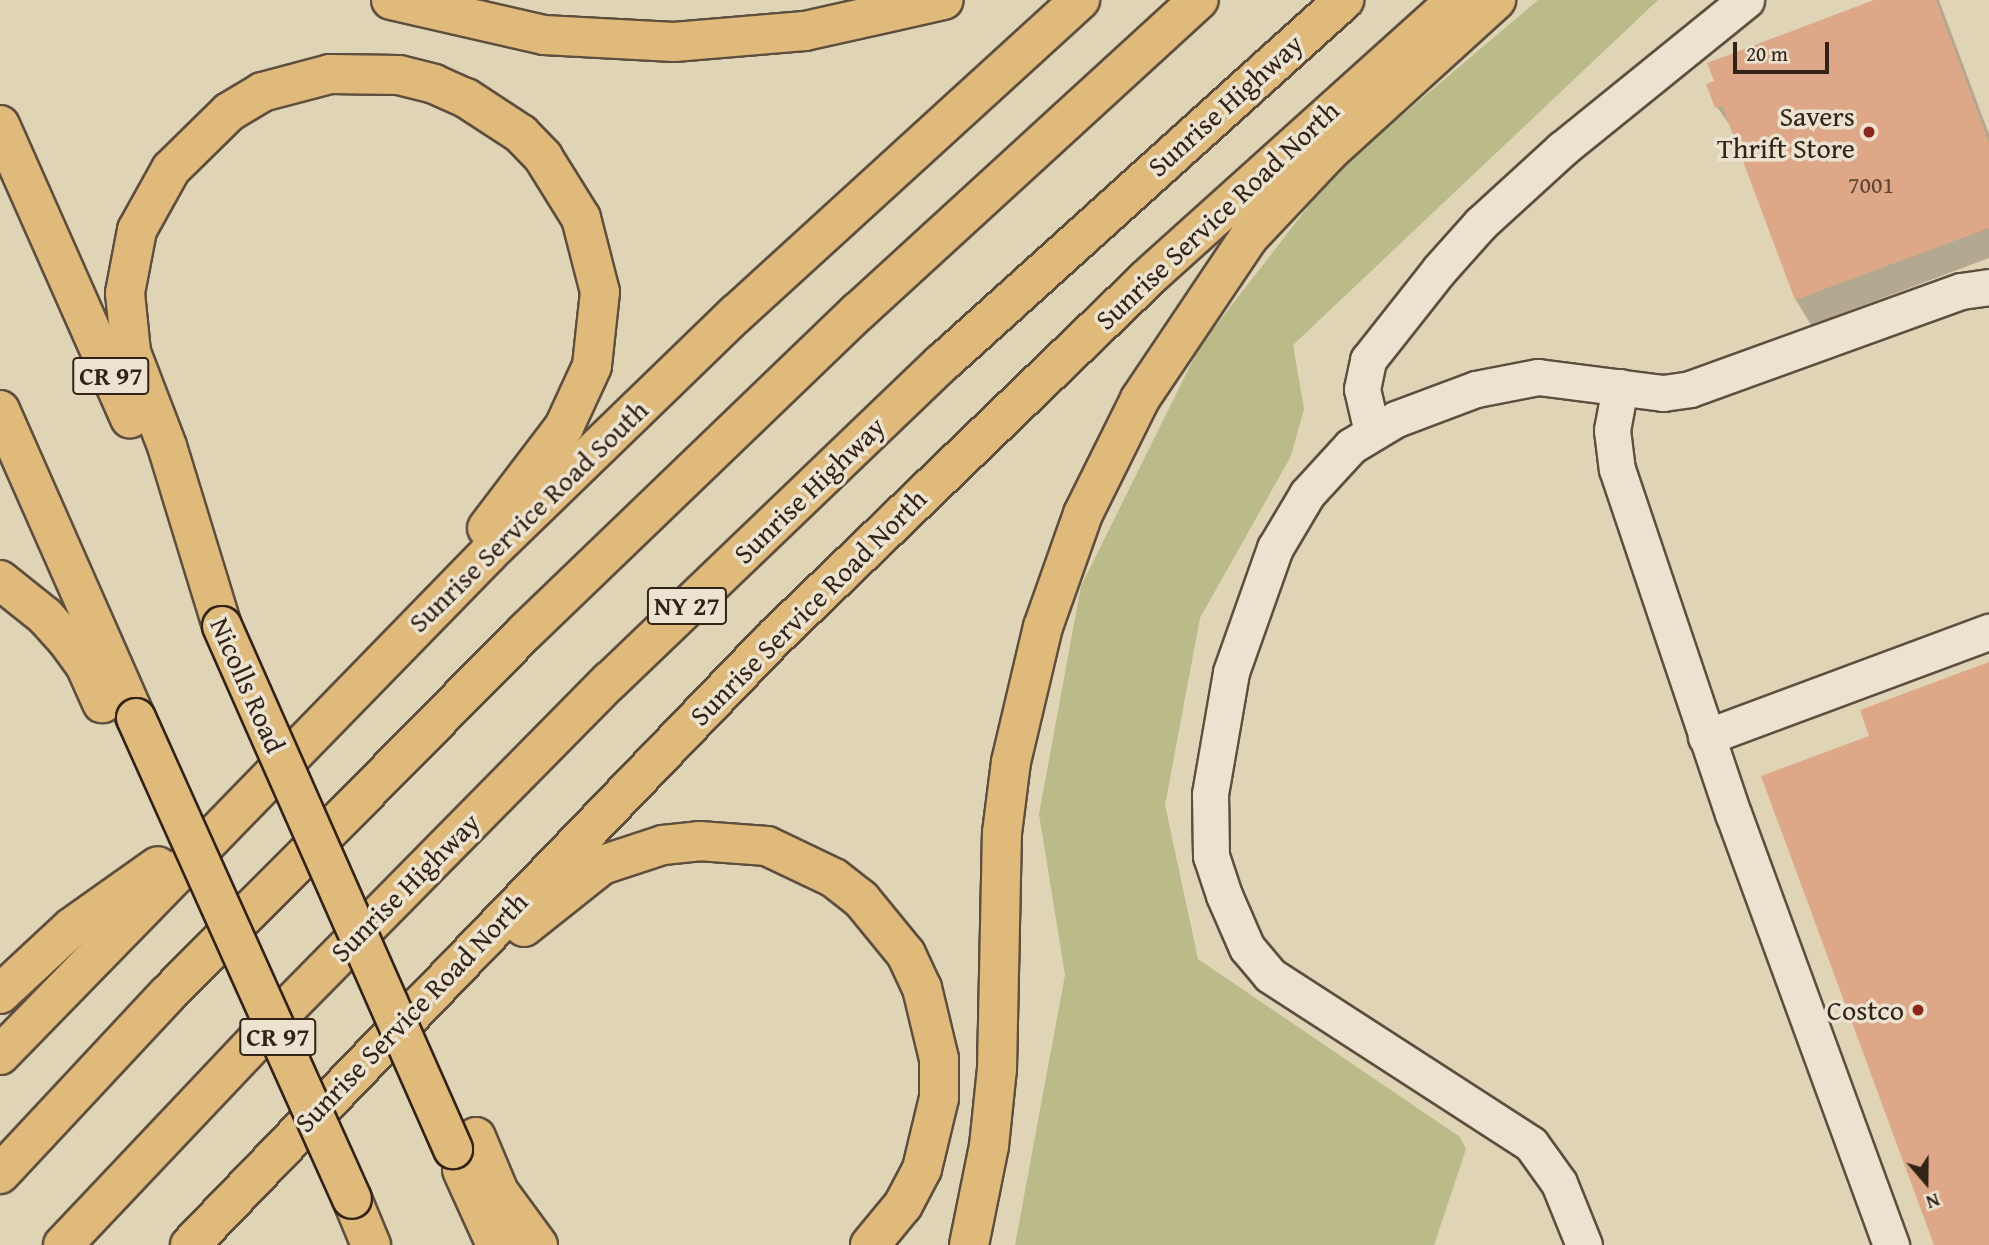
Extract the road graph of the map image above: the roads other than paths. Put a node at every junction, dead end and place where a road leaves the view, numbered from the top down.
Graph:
1 (391, 0) edge
2 (944, 0) edge
3 (1080, 0) edge
4 (1199, 0) edge
5 (1344, 0) edge
6 (1456, 0) edge
7 (1496, 0) edge
8 (1746, 0) edge
9 (0, 125) edge
10 (1989, 287) edge
11 (1620, 387) junction
12 (0, 410) edge
13 (1372, 432) junction
14 (0, 580) edge
15 (222, 626) junction
16 (1989, 632) edge
17 (408, 633) junction
18 (125, 723) junction
19 (1706, 737) junction
20 (234, 812) junction
21 (0, 993) edge
22 (381, 1043) junction
23 (0, 1055) edge
24 (464, 1143) junction
25 (0, 1174) edge
26 (63, 1245) edge
27 (190, 1245) edge
28 (371, 1245) edge
29 (496, 1245) edge
30 (538, 1245) edge
31 (870, 1245) edge
32 (969, 1245) edge
33 (1584, 1245) edge
34 (1891, 1245) edge

1 - 2 highway
3 - 17 highway, Sunrise Service Road South
4 - 25 highway
5 - 26 highway, Sunrise Highway / NY 27
6 - 22 highway, Sunrise Service Road North
7 - 32 highway
8 - 13 lane
9 - 15 highway, Nicolls Road / CR 97
10 - 11 lane
11 - 13 lane
11 - 19 lane
12 - 18 highway
13 - 33 lane
14 - 18 highway
15 - 17 highway
15 - 24 highway, Nicolls Road / CR 97, bridge
16 - 19 lane
17 - 20 highway, Sunrise Service Road South
18 - 28 highway, CR 97, bridge
19 - 34 lane
20 - 21 highway
20 - 23 highway, Sunrise Service Road South
22 - 27 highway, Sunrise Service Road North
22 - 31 highway
24 - 29 highway
24 - 30 highway

